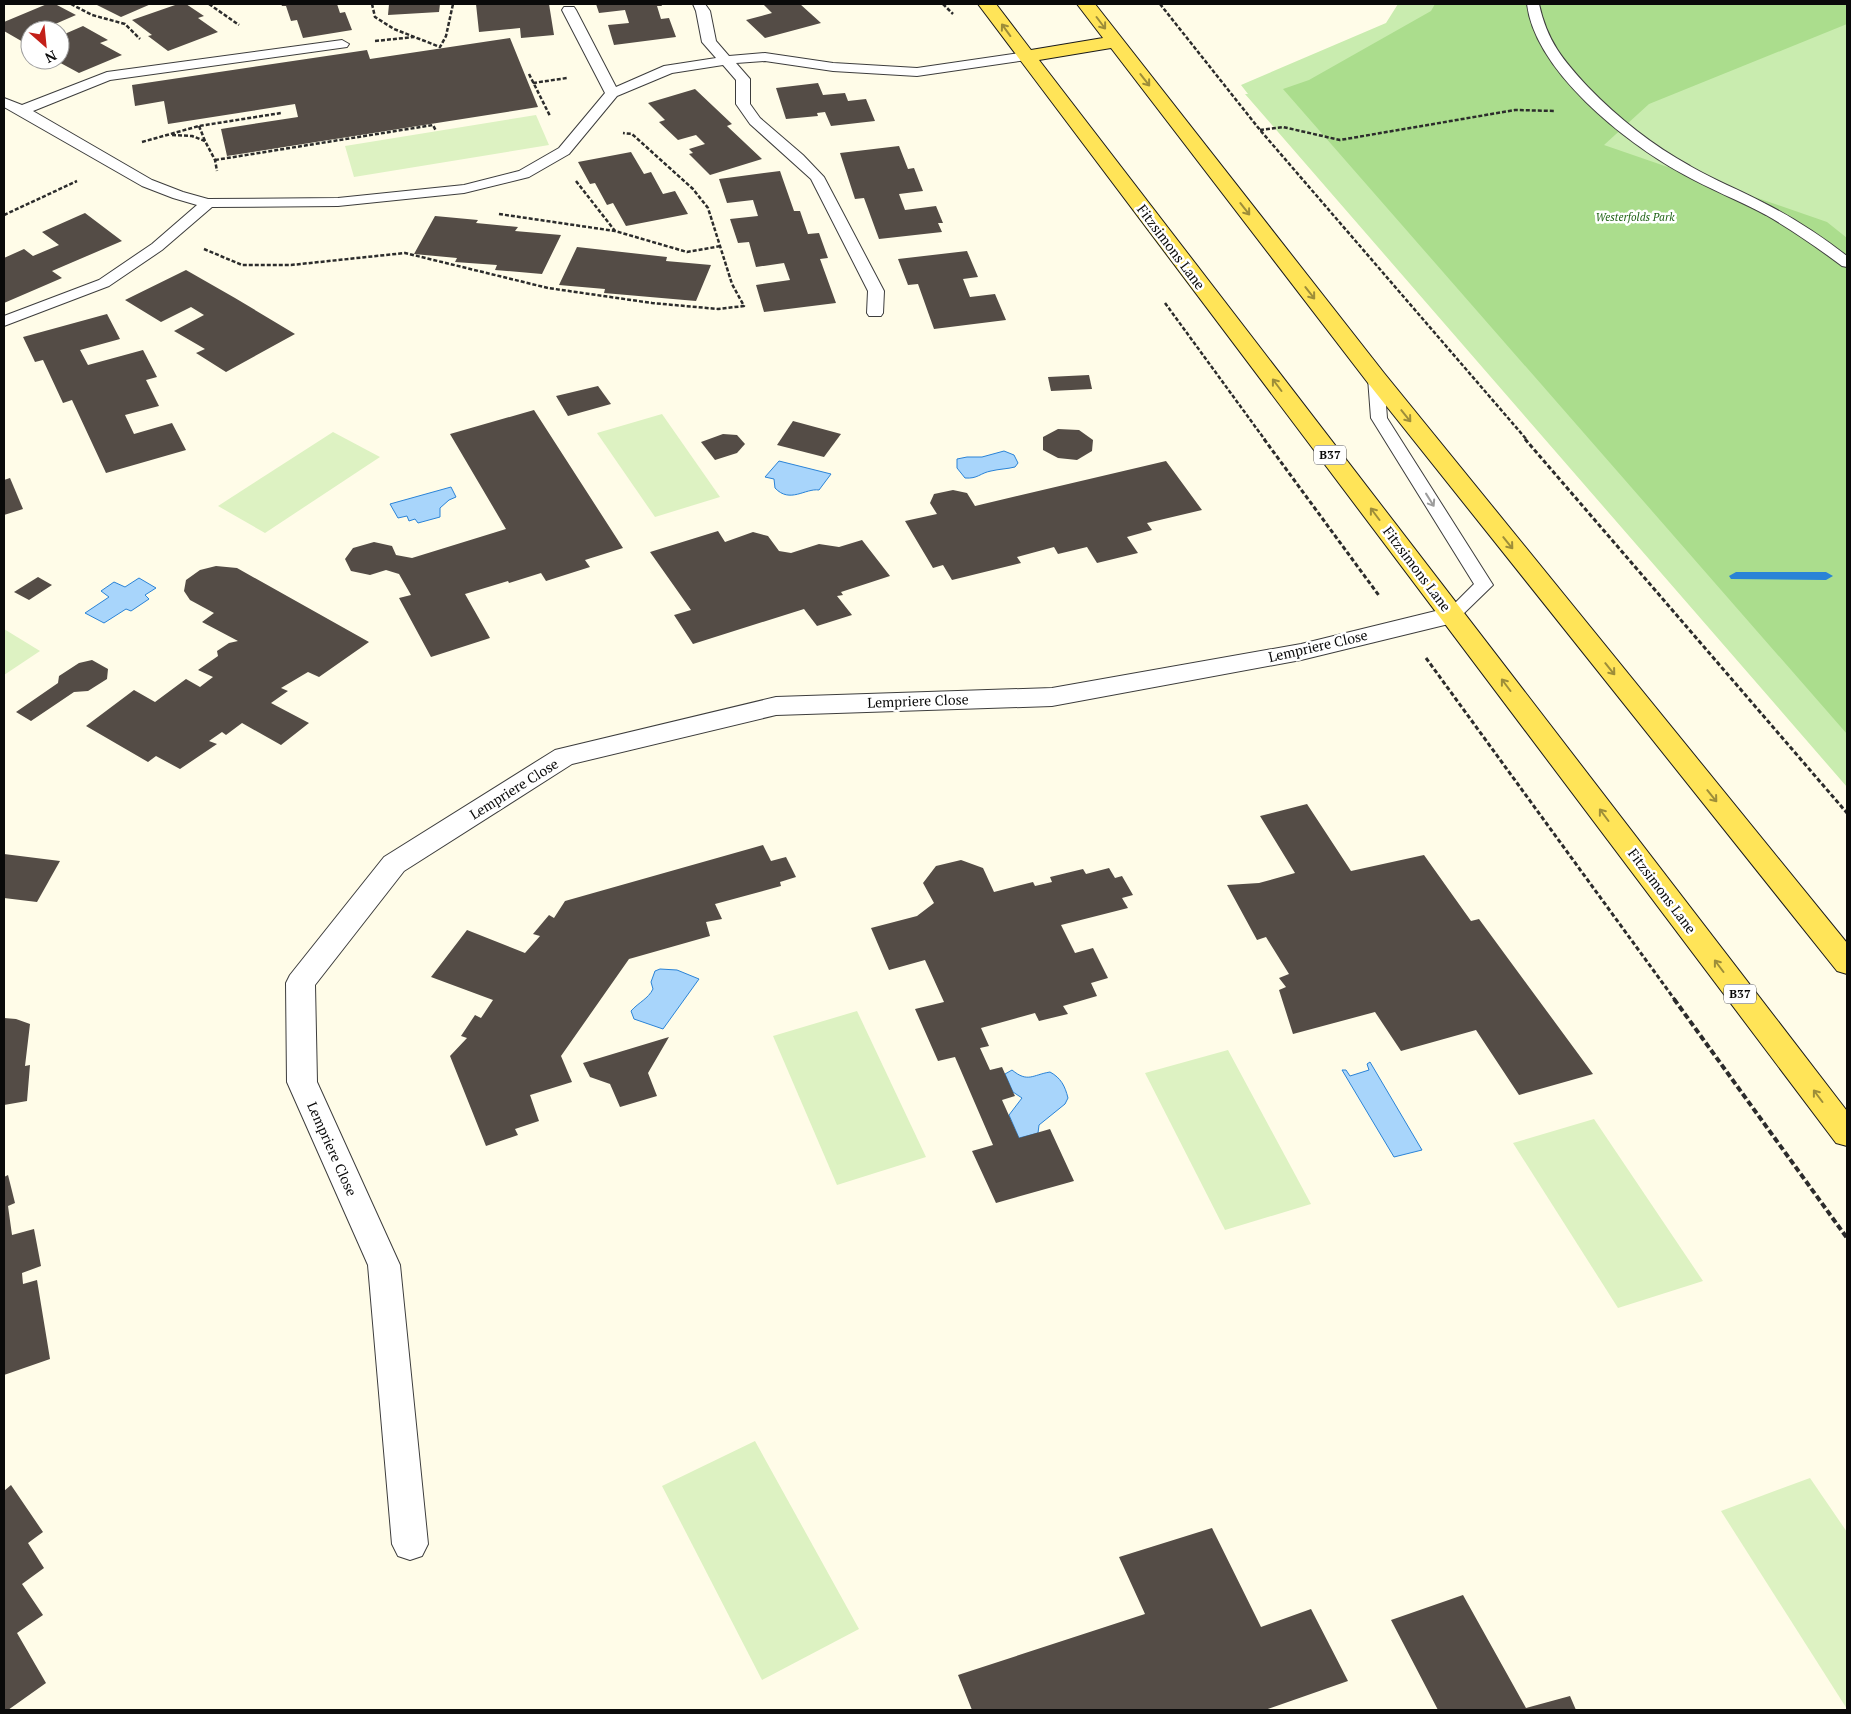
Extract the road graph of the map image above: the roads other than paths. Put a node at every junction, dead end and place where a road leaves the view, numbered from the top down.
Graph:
1 (699, 4) edge
2 (987, 4) edge
3 (1086, 4) edge
4 (1533, 4) edge
5 (569, 10) dead end
6 (1115, 42) junction
7 (342, 44) road end
8 (1026, 56) junction
9 (728, 60) junction
10 (612, 93) junction
11 (4, 102) edge
12 (22, 110) junction
13 (208, 203) junction
14 (1847, 263) edge
15 (875, 313) dead end
16 (4, 321) edge
17 (1376, 378) junction
18 (1452, 615) junction
19 (1847, 963) edge
20 (1847, 1134) edge
21 (410, 1544) dead end

1 - 9 lane
8 -> 2 main road, Fitzsimons Lane / B37
3 -> 6 main road
4 - 14 lane
5 - 10 lane
6 - 8 main road
6 -> 17 main road
7 - 12 lane
8 - 9 lane
18 -> 8 main road, Fitzsimons Lane / B37
9 - 10 lane
9 - 15 lane
10 - 13 lane
11 - 12 lane
12 - 13 lane
13 - 16 lane
17 -> 18 lane
17 -> 19 main road
20 -> 18 main road, Fitzsimons Lane / B37
18 - 21 street, Lempriere Close

